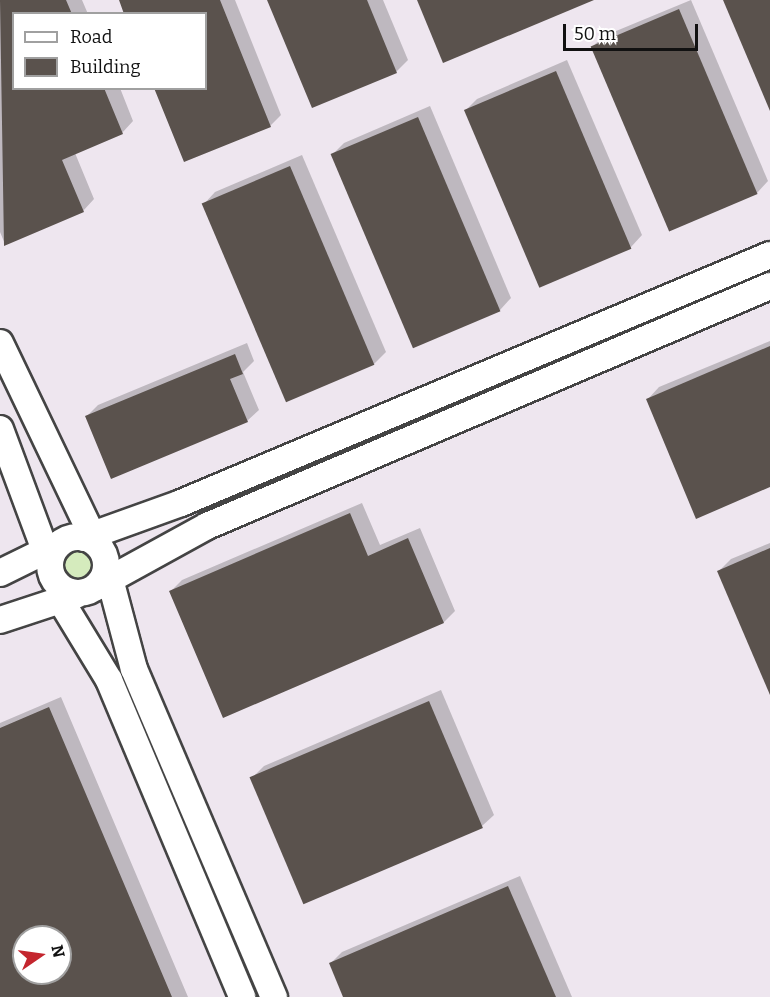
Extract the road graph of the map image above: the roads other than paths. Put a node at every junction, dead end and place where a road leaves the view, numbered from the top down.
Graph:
1 (770, 255) edge
2 (770, 286) edge
3 (0, 344) edge
4 (0, 429) edge
5 (88, 536) junction
6 (52, 547) junction
7 (0, 573) edge
8 (87, 590) junction
9 (0, 621) edge
10 (242, 997) edge
11 (274, 997) edge

1 - 5 street
2 - 8 street
3 - 5 street
4 - 6 street
5 - 6 street
5 - 8 street
6 - 7 street
6 - 8 street
8 - 9 street
8 - 10 street
8 - 11 street

